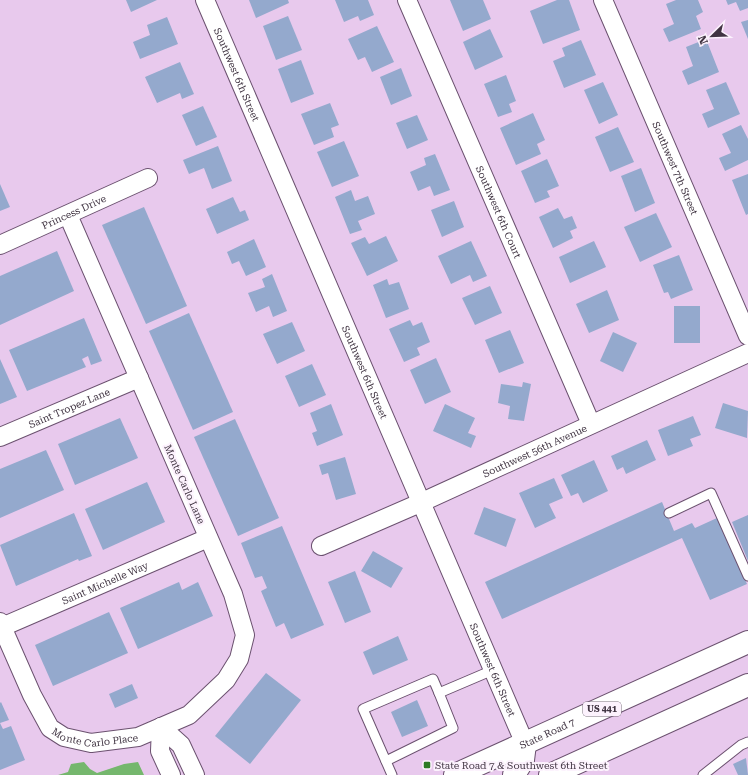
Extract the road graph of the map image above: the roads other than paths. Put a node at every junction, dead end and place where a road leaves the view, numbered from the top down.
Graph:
1 (205, 0) edge
2 (407, 0) edge
3 (603, 0) edge
4 (148, 178) dead end
5 (68, 215) junction
6 (0, 245) edge
7 (748, 336) edge
8 (748, 353) edge
9 (139, 378) junction
10 (591, 424) junction
11 (0, 437) edge
12 (420, 503) junction
13 (669, 513) dead end
14 (208, 538) junction
15 (321, 546) dead end
16 (748, 576) edge
17 (1, 624) edge
18 (748, 642) edge
19 (493, 670) junction
20 (748, 686) edge
21 (439, 694) junction
22 (161, 727) junction
23 (748, 742) edge
24 (525, 744) junction
25 (386, 760) junction
26 (186, 773) edge
27 (392, 775) edge
28 (455, 775) edge
29 (514, 775) edge
30 (550, 775) edge
31 (703, 775) edge

1 - 12 street, Southwest 6th Street
2 - 10 street, Southwest 6th Court
3 - 7 street, Southwest 7th Street
4 - 5 street, Princess Drive
5 - 6 street, Princess Drive
5 - 9 street, Monte Carlo Lane
8 - 10 street, Southwest 56th Avenue
9 - 11 street, Saint Tropez Lane
9 - 14 street, Monte Carlo Lane
10 - 12 street, Southwest 56th Avenue
12 - 15 street, Southwest 56th Avenue
12 - 19 street, Southwest 6th Street
13 - 16 lane
14 - 17 street, Saint Michelle Way
14 - 22 street, Monte Carlo Lane
17 - 22 street, Monte Carlo Place
18 - 24 main road, State Road 7 / US 441
19 - 21 lane
19 - 24 street, Southwest 6th Street
20 - 30 main road
21 - 25 lane
21 - 25 lane
22 - 26 street
23 - 31 lane
24 - 28 main road, State Road 7 / US 441
24 - 29 main road
25 - 27 lane

